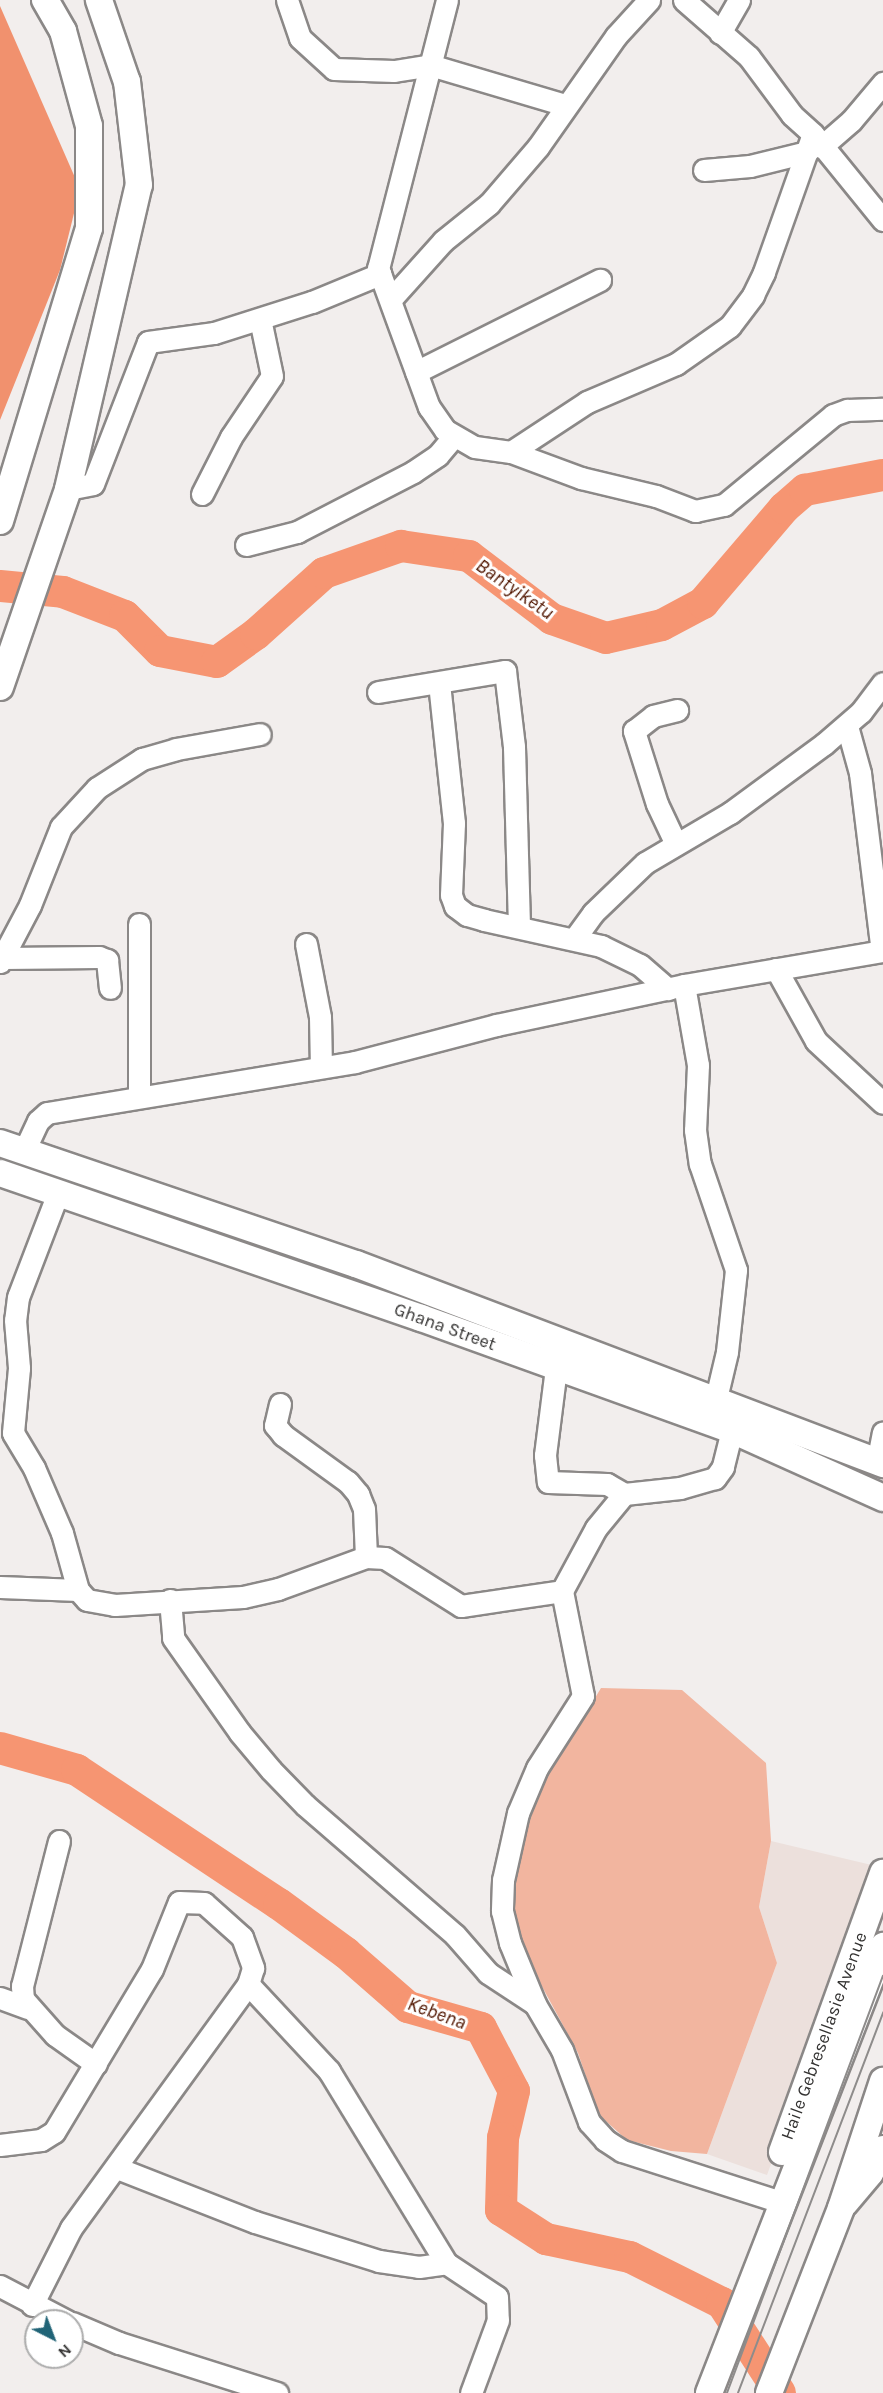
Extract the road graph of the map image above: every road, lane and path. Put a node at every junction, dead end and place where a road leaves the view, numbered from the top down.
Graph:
1 (45, 0) edge
2 (99, 0) edge
3 (287, 0) edge
4 (447, 0) edge
5 (649, 0) edge
6 (684, 0) edge
7 (739, 0) edge
8 (720, 33) junction
9 (430, 65) junction
10 (883, 83) edge
11 (565, 105) junction
12 (813, 144) junction
13 (704, 170) dead end
14 (883, 220) edge
15 (380, 274) junction
16 (600, 280) dead end
17 (391, 299) junction
18 (260, 319) junction
19 (416, 372) junction
20 (883, 409) edge
21 (453, 437) junction
22 (511, 452) junction
23 (68, 489) junction
24 (201, 494) dead end
25 (0, 521) edge
26 (246, 545) dead end
27 (1, 680) edge
28 (883, 682) edge
29 (438, 683) junction
30 (378, 692) dead end
31 (677, 710) dead end
32 (846, 726) junction
33 (260, 734) dead end
34 (675, 842) junction
35 (139, 924) dead end
36 (519, 925) junction
37 (575, 938) junction
38 (306, 944) dead end
39 (882, 951) edge
40 (2, 960) edge
41 (776, 969) junction
42 (676, 987) junction
43 (110, 988) dead end
44 (321, 1067) junction
45 (139, 1096) junction
46 (883, 1103) edge
47 (12, 1147) edge
48 (0, 1173) edge
49 (58, 1193) junction
50 (556, 1368) junction
51 (716, 1398) junction
52 (280, 1404) dead end
53 (732, 1430) junction
54 (6, 1433) edge
55 (883, 1433) edge
56 (880, 1464) edge
57 (624, 1494) junction
58 (883, 1498) edge
59 (366, 1557) junction
60 (0, 1587) edge
61 (78, 1590) junction
62 (562, 1591) junction
63 (170, 1600) junction
64 (59, 1841) dead end
65 (883, 1873) edge
66 (883, 1947) edge
67 (248, 1984) junction
68 (0, 1998) edge
69 (535, 2004) junction
70 (27, 2008) junction
71 (96, 2064) junction
72 (883, 2081) edge
73 (0, 2145) edge
74 (883, 2149) edge
75 (117, 2168) junction
76 (783, 2196) junction
77 (841, 2208) junction
78 (446, 2263) junction
79 (0, 2286) edge
80 (33, 2305) junction
81 (42, 2309) edge
82 (84, 2328) edge
83 (241, 2388) edge
84 (711, 2389) edge
85 (277, 2393) edge
86 (471, 2393) edge
87 (769, 2393) edge

1 - 25 main road
2 - 23 main road
3 - 9 street
4 - 9 street
5 - 11 street
6 - 8 street
7 - 8 street
8 - 12 street
9 - 11 street
9 - 15 street
10 - 12 street
11 - 17 street
12 - 13 street
12 - 14 street
12 - 22 street
15 - 17 street
15 - 18 street
16 - 19 street
17 - 19 street
18 - 23 street
18 - 24 street
19 - 21 street
20 - 22 street
21 - 22 street
21 - 26 street
23 - 27 main road
28 - 32 street
29 - 30 street
29 - 36 street
29 - 36 street
31 - 34 street
32 - 34 street
32 - 39 street
33 - 40 street
34 - 37 street
35 - 45 street
36 - 37 street
37 - 42 street
38 - 44 street
39 - 41 street
40 - 43 street
41 - 42 street
41 - 46 street
42 - 44 street
42 - 51 street
44 - 45 street
45 - 47 street
47 - 51 main road, Ghana Street
48 - 49 main road, Ghana Street
49 - 50 main road, Ghana Street
49 - 54 street
50 - 53 main road, Ghana Street
50 - 57 street
51 - 56 main road, Ghana Street
52 - 59 street
53 - 57 street
53 - 58 main road, Ghana Street
54 - 61 street
55 - 56 street
57 - 62 street
59 - 62 street
59 - 63 street
60 - 61 street
61 - 63 street
62 - 69 street
63 - 69 street
64 - 70 street
65 - 76 main road, Haile Gebresellasie Avenue
66 - 76 main road
67 - 71 street
67 - 75 street
67 - 78 street
68 - 70 street
69 - 76 street
70 - 71 street
71 - 73 street
72 - 77 main road
74 - 77 main road
75 - 78 street
75 - 80 street
76 - 84 main road
77 - 87 main road
78 - 86 street
79 - 80 street
80 - 81 street
82 - 83 street
83 - 85 street

